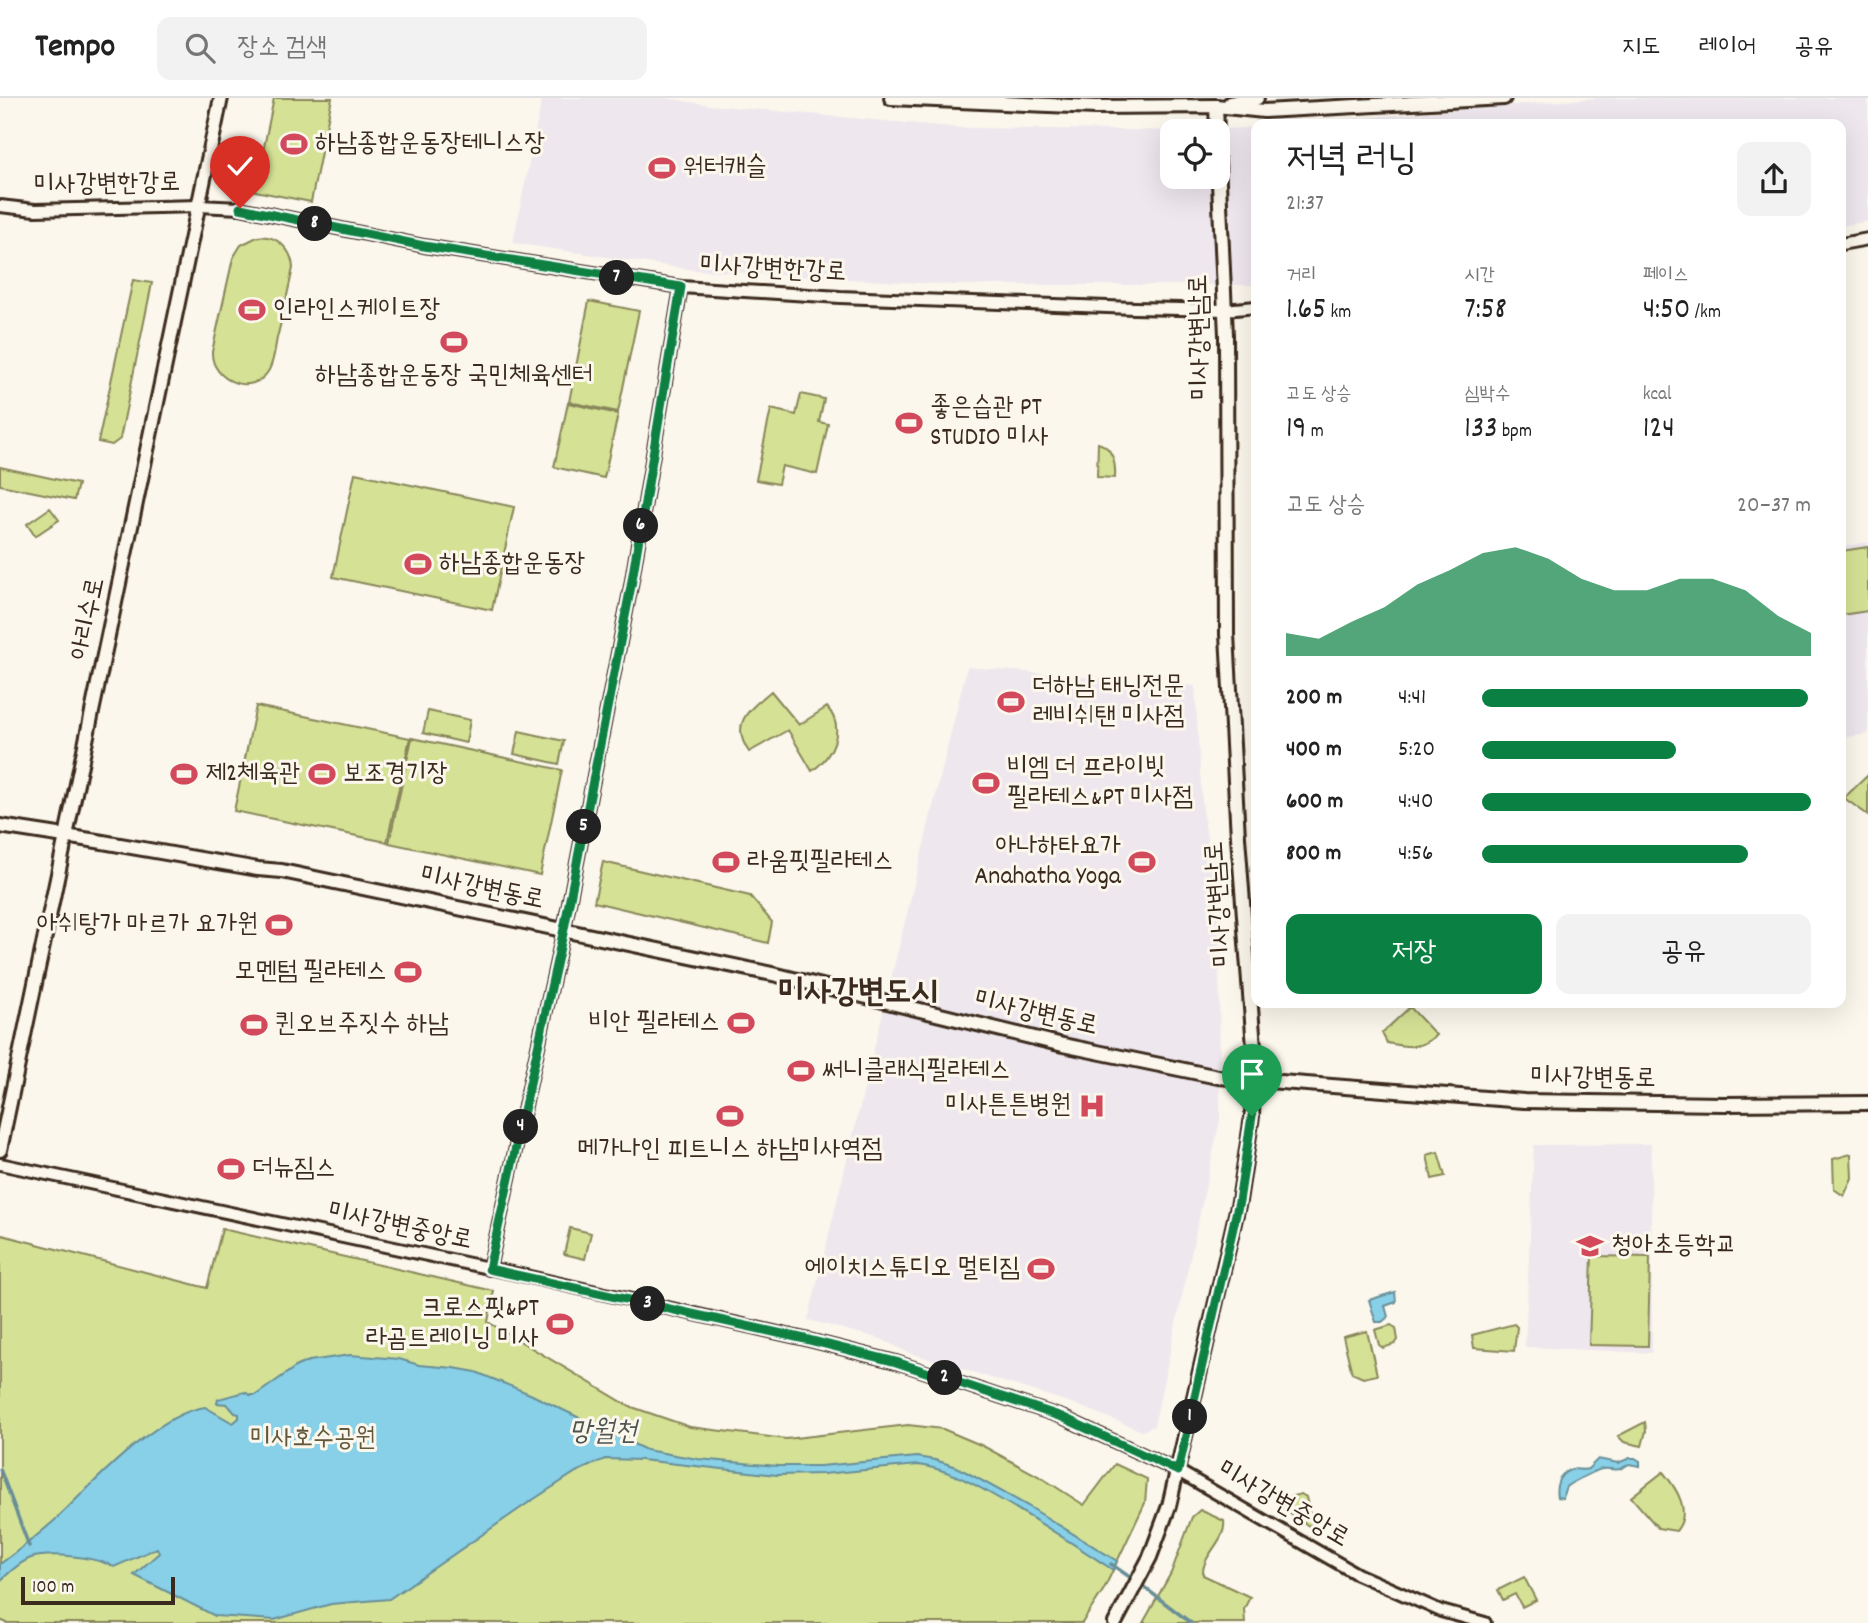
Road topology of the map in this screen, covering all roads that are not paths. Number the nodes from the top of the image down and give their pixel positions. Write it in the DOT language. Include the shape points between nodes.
graph roads {
  1 [pos="221,98"];
  2 [pos="891,98"];
  3 [pos="1257,98"];
  4 [pos="1504,98"];
  5 [pos="1216,106"];
  6 [pos="1217,119"];
  7 [pos="1219,189"];
  8 [pos="0,206"];
  9 [pos="199,206"];
  10 [pos="1868,239"];
  11 [pos="1846,243"];
  12 [pos="681,287"];
  13 [pos="1251,307"];
  14 [pos="1225,310"];
  15 [pos="0,826"];
  16 [pos="64,837"];
  17 [pos="564,929"];
  18 [pos="1254,1078"];
  19 [pos="1868,1103"];
  20 [pos="0,1150"];
  21 [pos="0,1164"];
  22 [pos="489,1269"];
  23 [pos="1178,1471"];
  24 [pos="1115,1623"];
  25 [pos="1485,1623"];
  1 -- 9 [label="main road, 아리수로"];
  2 -- 5 [label="main road" via="1097,107"];
  3 -- 5 [label="main road"];
  4 -- 5 [label="main road" via="1264,111"];
  5 -- 6 [label="main road"];
  7 -- 14 [label="main road, 미사강변남로"];
  8 -- 9 [label="street, 미사강변한강로" via="36,210"];
  9 -- 12 [label="street, 미사강변한강로" via="240,208 436,248"];
  9 -- 16 [label="main road, 아리수로"];
  10 -- 11 [label="street"];
  12 -- 14 [label="street, 미사강변한강로"];
  12 -- 17 [label="street" via="631,586"];
  13 -- 14 [label="street, 미사강변한강로"];
  14 -- 18 [label="main road, 미사강변남로" via="1227,634"];
  15 -- 16 [label="main road, 미사강변동로"];
  16 -- 17 [label="main road, 미사강변동로" via="282,871"];
  16 -- 20 [label="main road, 아리수로"];
  17 -- 18 [label="main road, 미사강변동로" via="1063,1045 1218,1077"];
  17 -- 22 [label="street"];
  18 -- 19 [label="main road, 미사강변동로" via="1524,1101"];
  18 -- 23 [label="main road, 미사강변남로" via="1239,1201"];
  21 -- 22 [label="street, 미사강변중앙로"];
  22 -- 23 [label="street, 미사강변중앙로" via="896,1362 1062,1417"];
  23 -- 24 [label="main road, 미사강변남로" via="1150,1557"];
  23 -- 25 [label="street, 미사강변중앙로" via="1357,1574 1441,1611"];
}
